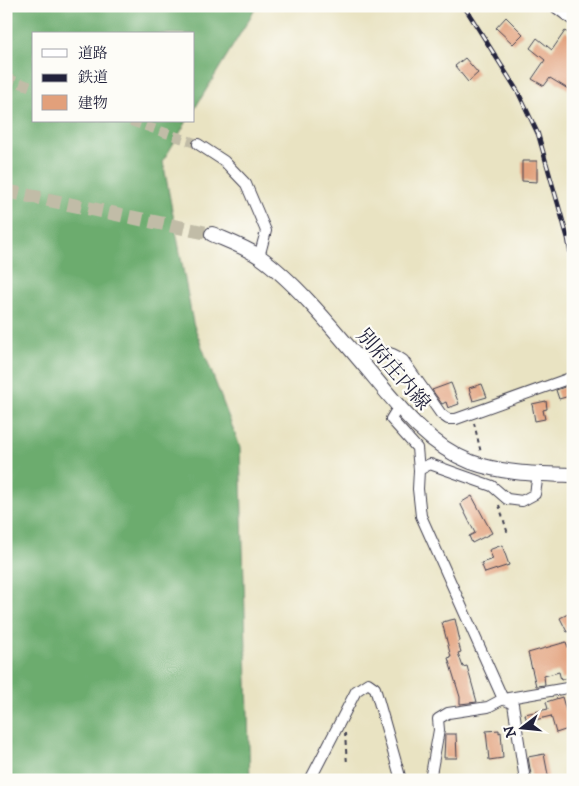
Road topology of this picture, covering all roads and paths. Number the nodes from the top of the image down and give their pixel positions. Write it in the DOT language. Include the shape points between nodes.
graph roads {
  1 [pos="557,6"];
  2 [pos="573,18"];
  3 [pos="198,144"];
  4 [pos="212,234"];
  5 [pos="259,257"];
  6 [pos="357,356"];
  7 [pos="573,377"];
  8 [pos="399,406"];
  9 [pos="471,414"];
  10 [pos="480,465"];
  11 [pos="419,470"];
  12 [pos="538,474"];
  13 [pos="573,475"];
  14 [pos="492,486"];
  15 [pos="508,534"];
  16 [pos="573,687"];
  17 [pos="503,699"];
  18 [pos="345,729"];
  19 [pos="347,765"];
  20 [pos="310,780"];
  21 [pos="401,780"];
  22 [pos="430,780"];
  23 [pos="525,780"];
  1 -- 2 [label="main road"];
  3 -- 5 [label="street" via="224,161 246,184 266,231"];
  4 -- 5 [label="main road, 別府庄内線"];
  5 -- 6 [label="main road, 別府庄内線" via="289,283"];
  6 -- 8 [label="main road, 別府庄内線"];
  6 -- 9 [label="street" via="386,350 402,360 441,414 448,419"];
  7 -- 9 [label="street"];
  8 -- 10 [label="main road, 別府庄内線" via="447,450"];
  8 -- 11 [label="street" via="391,419 417,448"];
  9 -- 10 [label="path" via="482,455"];
  10 -- 12 [label="main road, 別府庄内線"];
  11 -- 14 [label="street" via="430,464 437,465"];
  11 -- 17 [label="street" via="422,516"];
  12 -- 13 [label="main road, 別府庄内線"];
  12 -- 14 [label="street" via="535,494 522,501 507,499"];
  14 -- 15 [label="path"];
  16 -- 17 [label="street"];
  17 -- 22 [label="street" via="488,707 448,713 438,719"];
  17 -- 23 [label="street" via="512,704"];
  18 -- 19 [label="path"];
  20 -- 21 [label="street" via="356,690 368,683 375,688"];
}
